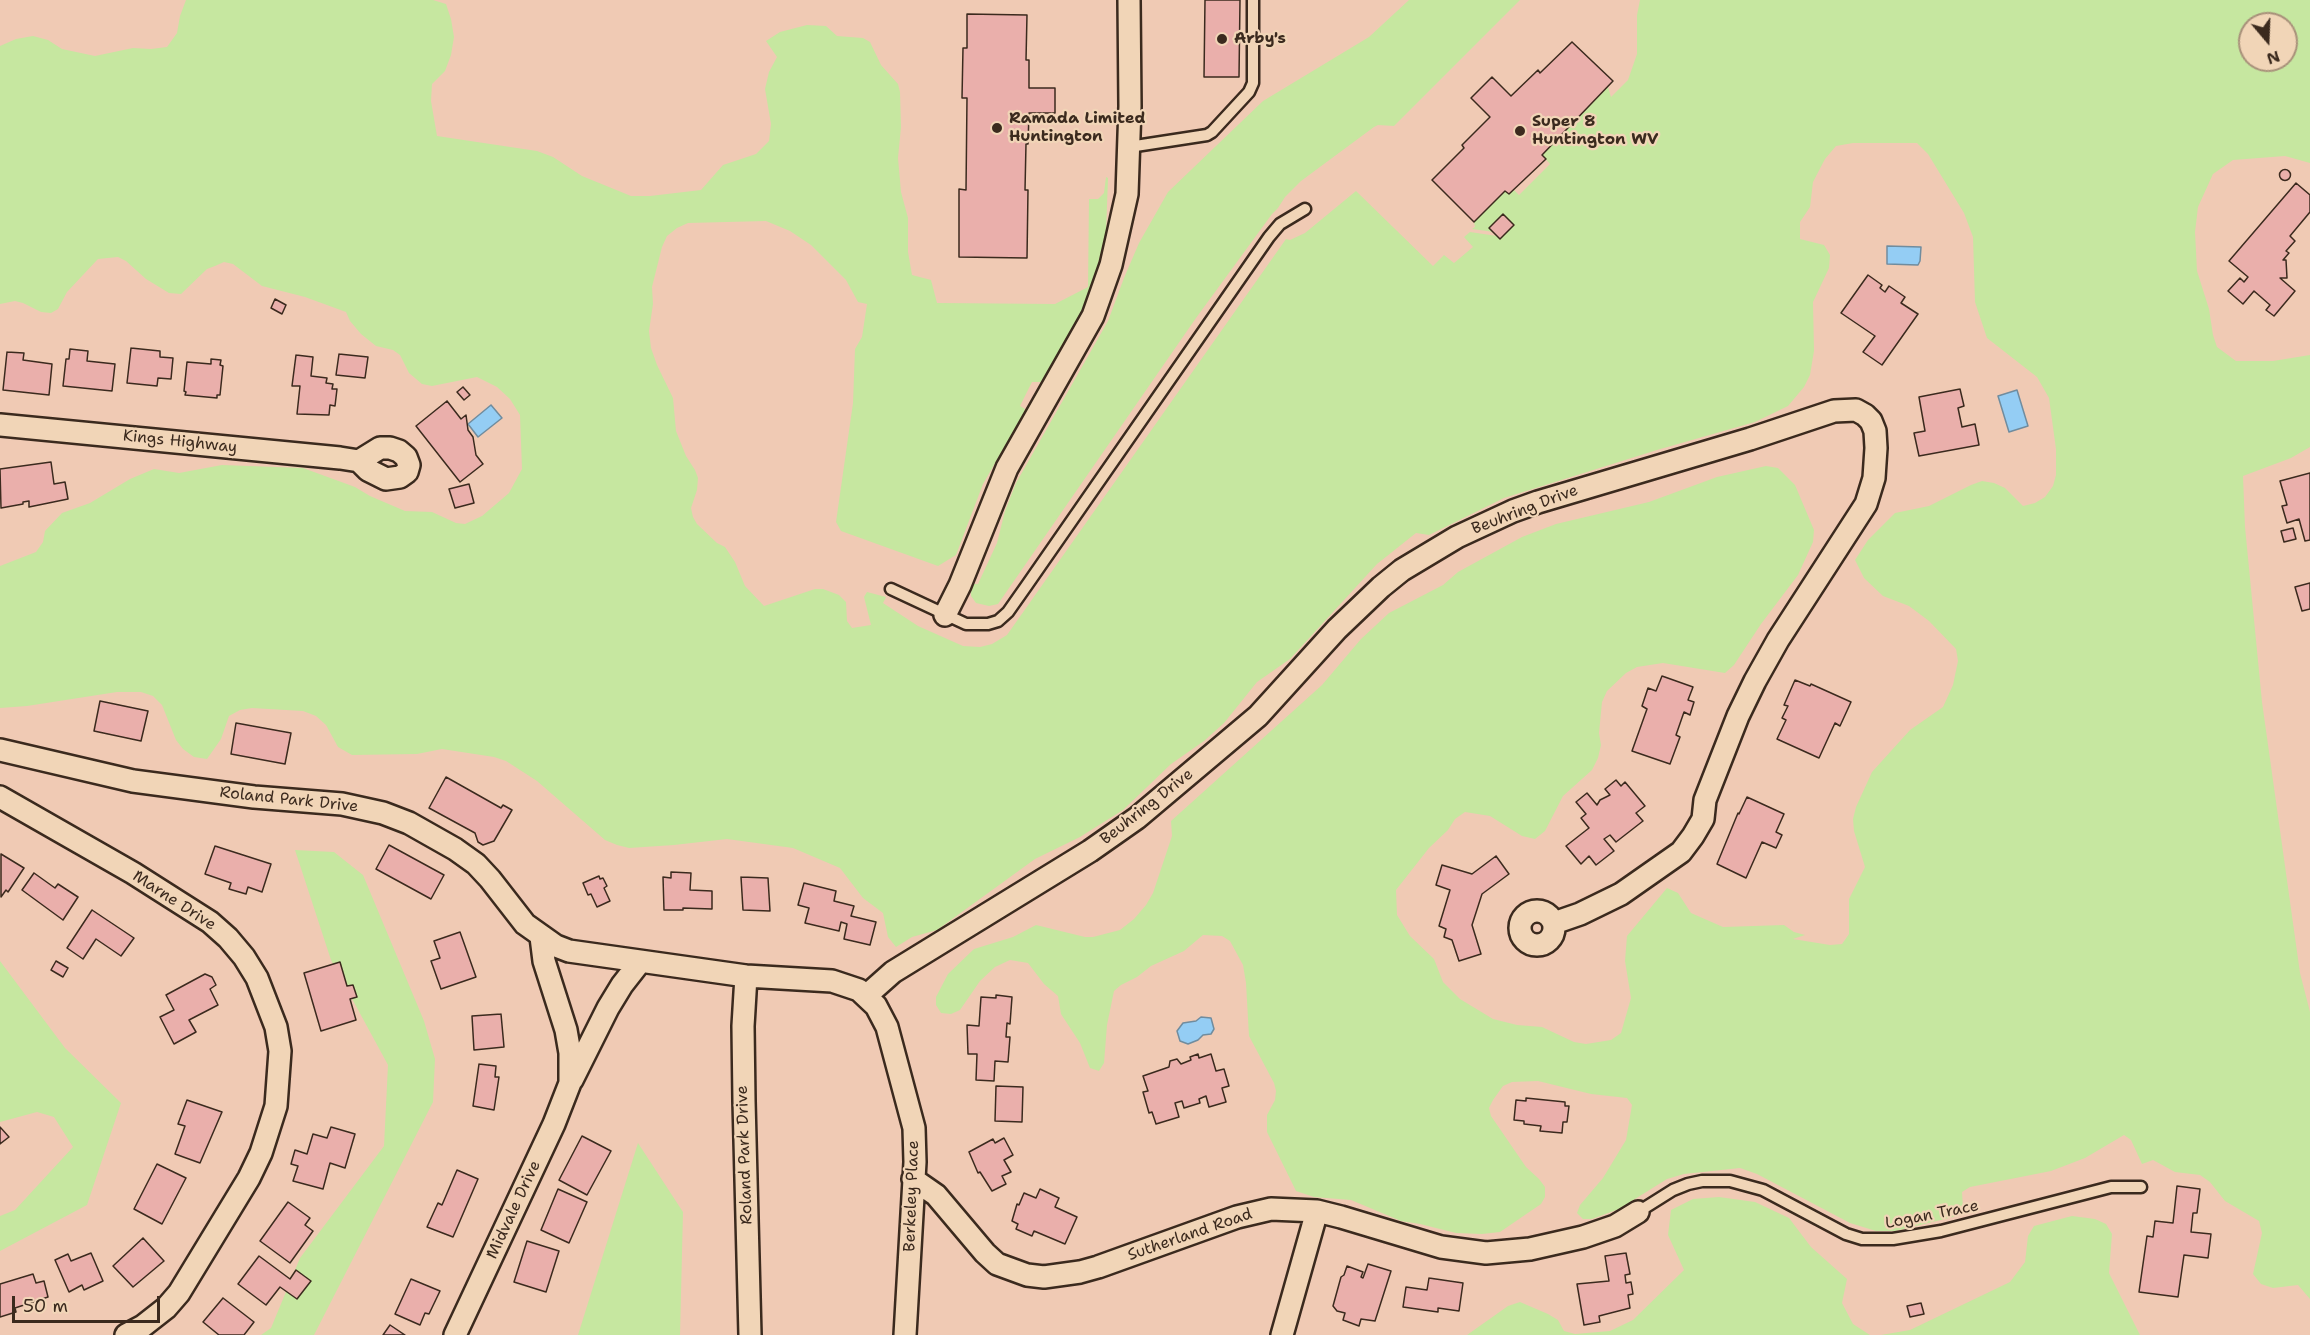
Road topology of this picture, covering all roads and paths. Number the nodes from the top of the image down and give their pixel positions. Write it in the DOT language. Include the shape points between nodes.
graph roads {
  1 [pos="1129,0"];
  2 [pos="1253,0"];
  3 [pos="1129,147"];
  4 [pos="1305,209"];
  5 [pos="0,425"];
  6 [pos="359,461"];
  7 [pos="891,589"];
  8 [pos="945,615"];
  9 [pos="0,750"];
  10 [pos="0,797"];
  11 [pos="1554,923"];
  12 [pos="542,937"];
  13 [pos="640,962"];
  14 [pos="746,976"];
  15 [pos="866,996"];
  16 [pos="570,1083"];
  17 [pos="914,1179"];
  18 [pos="2141,1187"];
  19 [pos="1317,1211"];
  20 [pos="1638,1212"];
  21 [pos="126,1335"];
  22 [pos="455,1335"];
  23 [pos="750,1335"];
  24 [pos="906,1335"];
  25 [pos="1282,1335"];
  1 -- 3 [label="street"];
  2 -- 3 [label="lane" via="1253,83 1249,92 1207,135"];
  3 -- 8 [label="street" via="1125,204 1112,266 1099,302 1007,468"];
  4 -- 8 [label="lane" via="1280,224 1269,237 1008,612 998,621 977,625"];
  5 -- 6 [label="street, Kings Highway"];
  7 -- 8 [label="lane"];
  9 -- 12 [label="street, Roland Park Drive" via="133,781 342,804 383,813 434,836 476,864 525,924"];
  10 -- 21 [label="street, Marne Drive" via="210,922 228,938 257,978 276,1027 280,1051 276,1106 253,1170 179,1293 166,1308"];
  11 -- 15 [label="street, Beuhring Drive" via="1621,894 1681,852 1693,836 1703,819 1706,800 1738,716 1761,670 1866,504 1876,464 1875,431 1865,415 1856,410 1834,411 1538,502 1438,548 1381,587 1258,716 1137,818 893,972"];
  12 -- 13 [label="street, Roland Park Drive" via="569,951"];
  12 -- 16 [label="street, Midvale Drive" via="544,961 566,1030"];
  13 -- 14 [label="street, Roland Park Drive"];
  13 -- 16 [label="street, Midvale Drive" via="608,1008"];
  14 -- 15 [label="street, Roland Park Drive" via="832,981 849,985"];
  14 -- 23 [label="street, Roland Park Drive" via="743,1069"];
  15 -- 17 [label="street, Berkeley Place" via="887,1027 909,1105 915,1145"];
  16 -- 22 [label="street, Midvale Drive"];
  17 -- 19 [label="street, Sutherland Road" via="936,1195 997,1264 1044,1277 1080,1272 1257,1211"];
  17 -- 24 [label="street, Berkeley Place"];
  18 -- 20 [label="lane, Logan Trace" via="2111,1187 1941,1231 1893,1239 1862,1239 1846,1234 1772,1194 1730,1181 1688,1184"];
  19 -- 20 [label="street, Sutherland Road" via="1441,1247 1486,1253 1583,1238"];
  19 -- 25 [label="street"];
}
